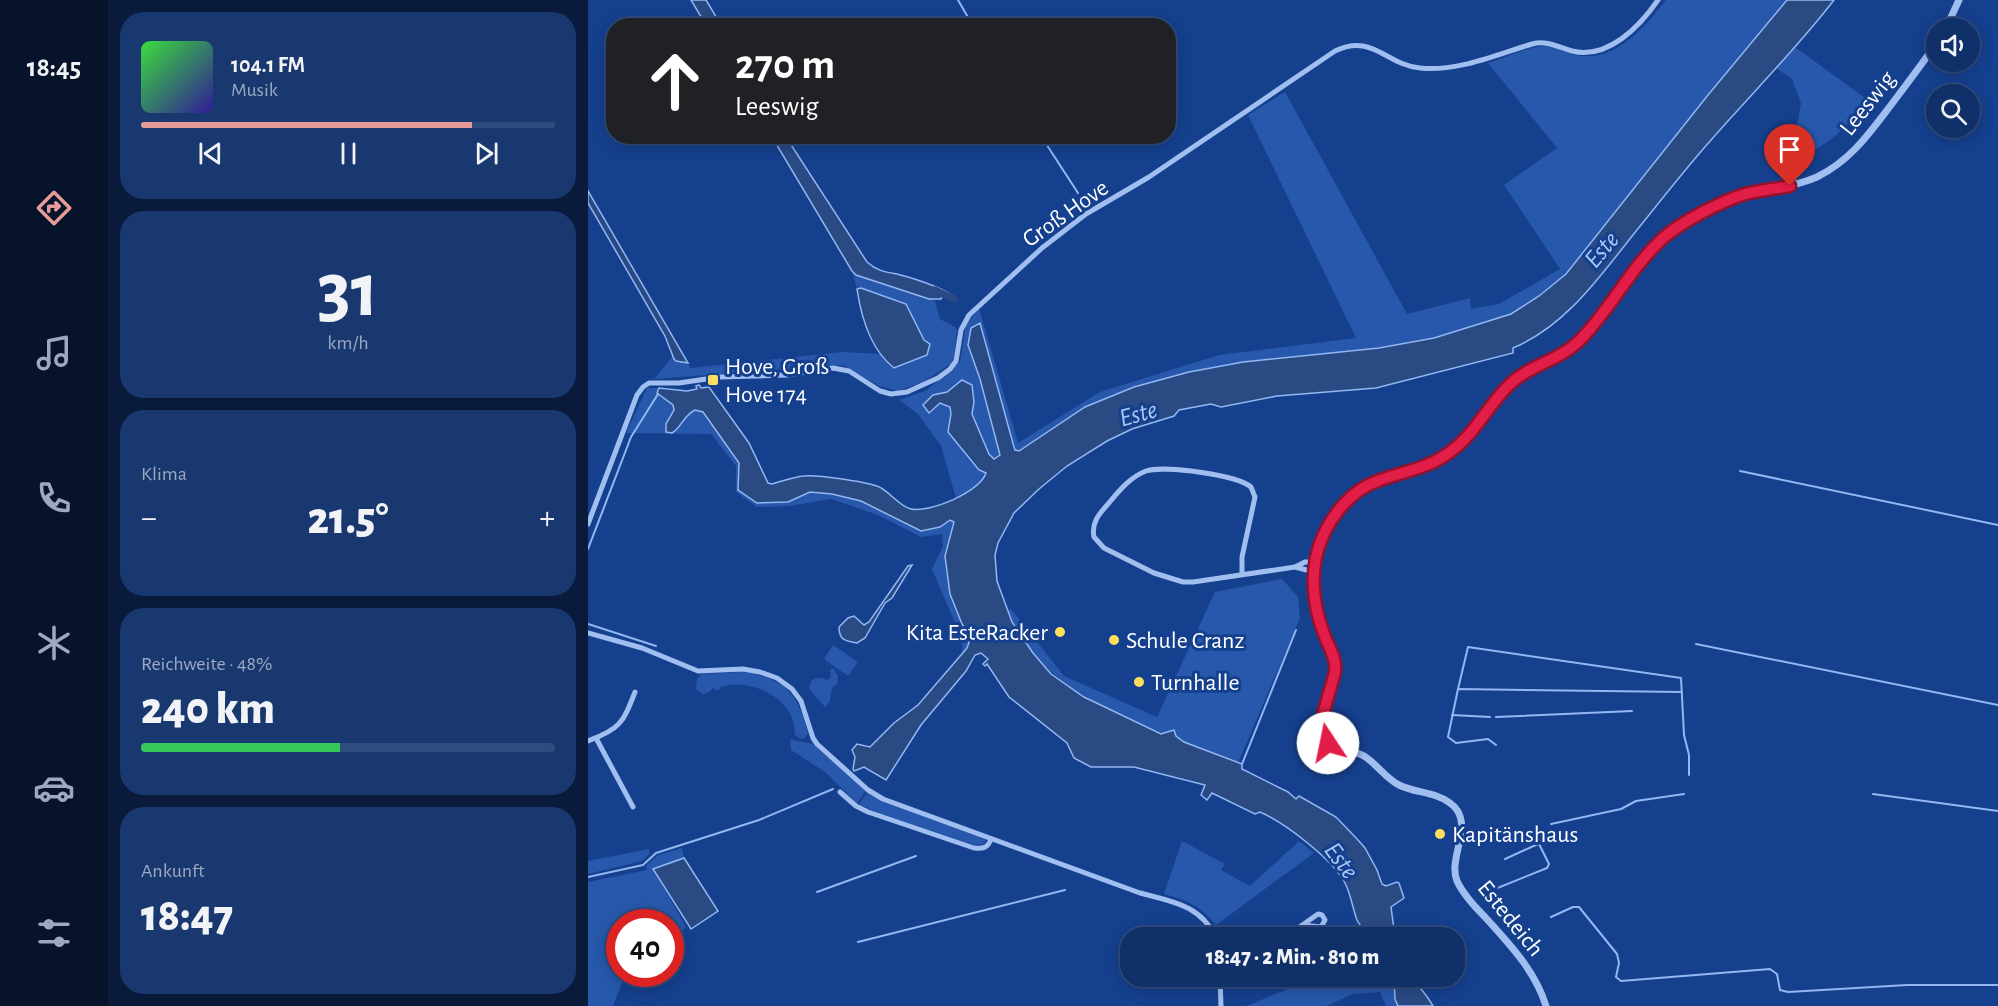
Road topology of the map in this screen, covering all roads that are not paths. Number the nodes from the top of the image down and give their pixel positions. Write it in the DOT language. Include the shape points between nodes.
graph roads {
  1 [pos="1658,0"];
  2 [pos="1959,0"];
  3 [pos="1951,18"];
  4 [pos="1926,57"];
  5 [pos="1359,491"];
  6 [pos="588,524"];
  7 [pos="1316,562"];
  8 [pos="1295,567"];
  9 [pos="1314,572"];
  10 [pos="1242,574"];
  11 [pos="588,633"];
  12 [pos="635,692"];
  13 [pos="596,738"];
  14 [pos="588,741"];
  15 [pos="840,792"];
  16 [pos="633,807"];
  17 [pos="991,839"];
  18 [pos="1303,925"];
  19 [pos="1209,927"];
  20 [pos="1300,927"];
  21 [pos="1220,987"];
  22 [pos="1221,1006"];
  23 [pos="1546,1006"];
  1 -- 6 [label="street, Groß Hove" via="1623,37 1588,51 1540,42 1483,60 1424,69 1405,65 1367,46 1350,45 1335,51 1149,177 1072,224 969,315 950,369 908,392 884,393 837,368 647,384 637,395"];
  2 -- 3 [label="street"];
  4 -- 5 [label="street, Leeswig" via="1846,159 1802,183 1737,197 1671,232 1655,246 1582,339 1510,385 1452,451 1429,465 1374,482"];
  5 -- 7 [label="street, Estedeich" via="1334,516 1322,537"];
  7 -- 8 [label="street"];
  7 -- 9 [label="street, Estedeich"];
  8 -- 9 [label="street"];
  8 -- 10 [label="street"];
  9 -- 23 [label="street, Estedeich" via="1316,608 1335,662 1319,729 1321,738 1363,756 1398,784 1444,799 1455,807 1461,824 1457,881 1518,953 1534,976"];
  10 -- 10 [label="street" via="1193,582 1161,577 1104,548 1094,537 1094,525 1119,491 1147,471 1169,469 1239,480 1251,487 1255,497"];
  11 -- 17 [label="street" via="642,648 698,671 743,669 777,678 801,701 817,744 868,790"];
  12 -- 13 [label="street" via="622,722"];
  13 -- 14 [label="street"];
  13 -- 16 [label="street"];
  15 -- 17 [label="street" via="868,812 974,848 983,849"];
  17 -- 19 [label="street" via="1140,893 1183,904"];
  18 -- 20 [label="street"];
  21 -- 22 [label="street"];
}
